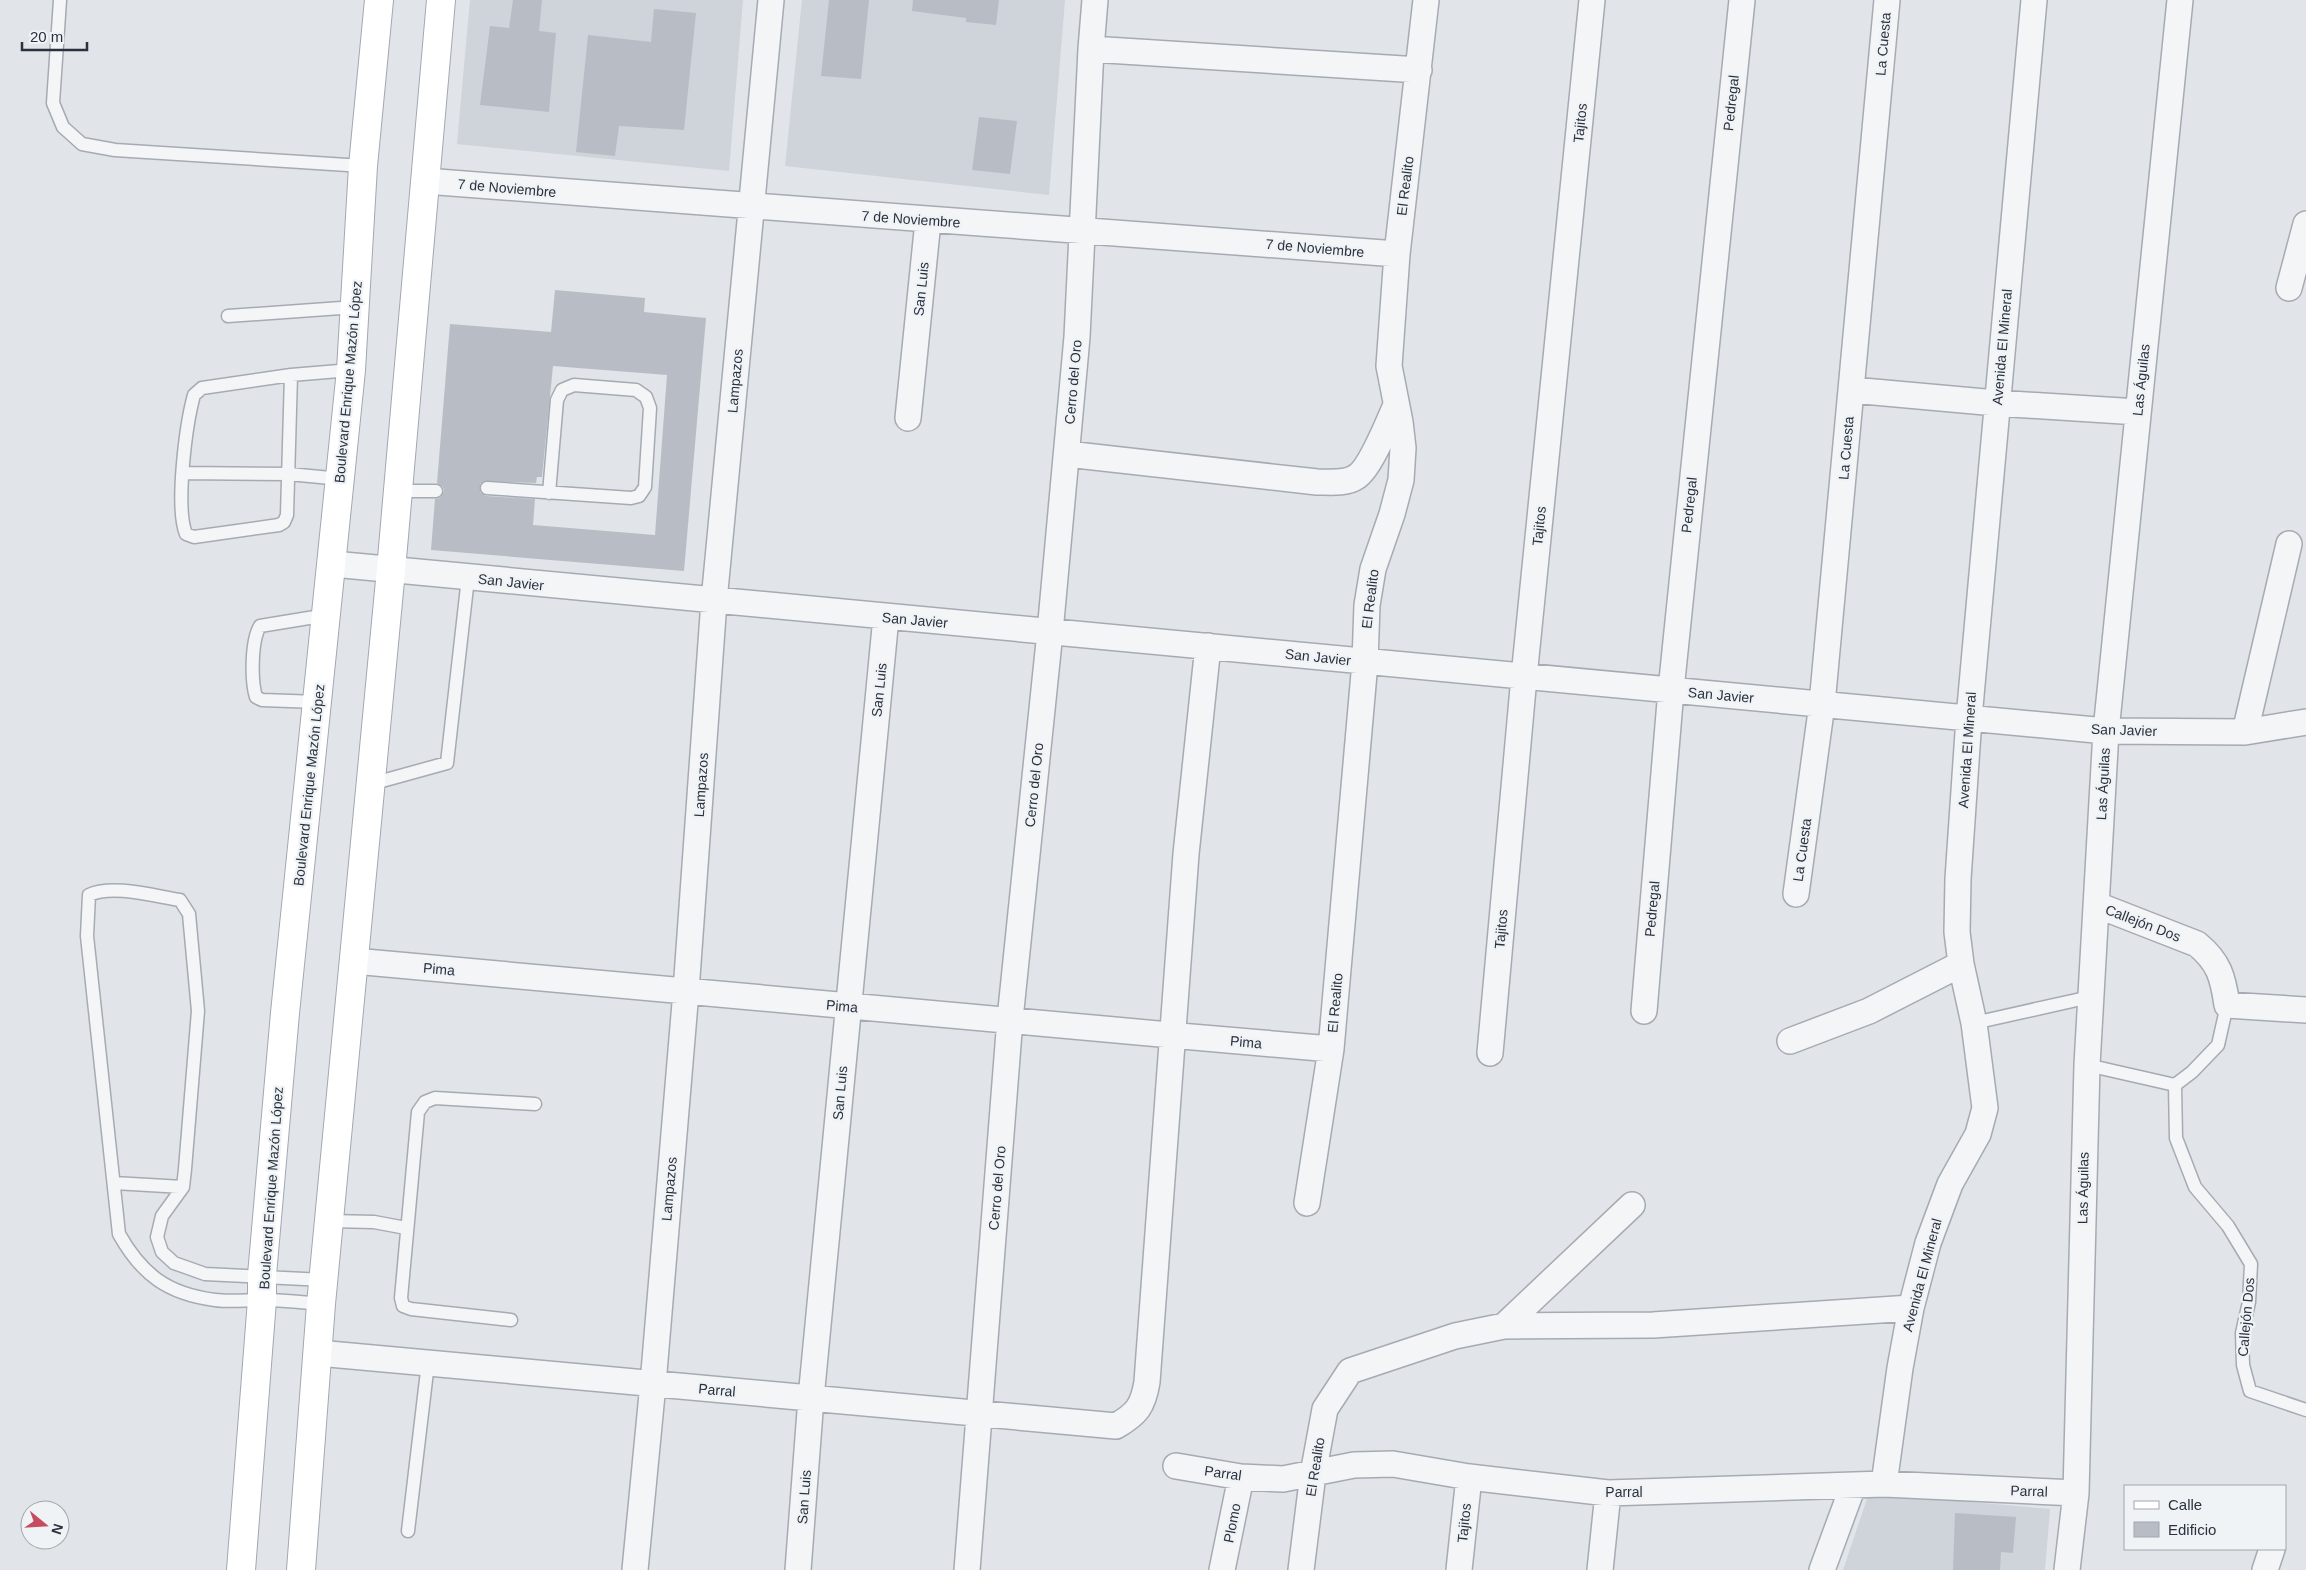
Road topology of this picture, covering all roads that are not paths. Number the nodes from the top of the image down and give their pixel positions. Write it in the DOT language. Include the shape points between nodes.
graph roads {
  1 [pos="60,0"];
  2 [pos="379,0"];
  3 [pos="441,0"];
  4 [pos="771,0"];
  5 [pos="1095,0"];
  6 [pos="1426,0"];
  7 [pos="1592,0"];
  8 [pos="1742,0"];
  9 [pos="1887,0"];
  10 [pos="2034,0"];
  11 [pos="2180,0"];
  12 [pos="1091,49"];
  13 [pos="1419,70"];
  14 [pos="364,166"];
  15 [pos="425,181"];
  16 [pos="751,208"];
  17 [pos="928,220"];
  18 [pos="2306,224"];
  19 [pos="1084,230"];
  20 [pos="1397,254"];
  21 [pos="2289,288"];
  22 [pos="355,307"];
  23 [pos="228,316"];
  24 [pos="351,370"];
  25 [pos="291,375"];
  26 [pos="1852,390"];
  27 [pos="1996,403"];
  28 [pos="1396,405"];
  29 [pos="2138,412"];
  30 [pos="908,418"];
  31 [pos="1067,454"];
  32 [pos="183,473"];
  33 [pos="289,474"];
  34 [pos="341,479"];
  35 [pos="488,488"];
  36 [pos="398,491"];
  37 [pos="436,491"];
  38 [pos="549,492"];
  39 [pos="2289,544"];
  40 [pos="332,564"];
  41 [pos="391,570"];
  42 [pos="468,578"];
  43 [pos="714,601"];
  44 [pos="327,615"];
  45 [pos="886,617"];
  46 [pos="1050,632"];
  47 [pos="1208,646"];
  48 [pos="1365,662"];
  49 [pos="1524,676"];
  50 [pos="1671,690"];
  51 [pos="318,702"];
  52 [pos="1822,704"];
  53 [pos="1969,718"];
  54 [pos="2306,722"];
  55 [pos="2106,730"];
  56 [pos="2245,732"];
  57 [pos="371,784"];
  58 [pos="1796,894"];
  59 [pos="2097,906"];
  60 [pos="354,961"];
  61 [pos="1961,964"];
  62 [pos="686,991"];
  63 [pos="2090,997"];
  64 [pos="2227,1004"];
  65 [pos="849,1007"];
  66 [pos="2306,1010"];
  67 [pos="1644,1012"];
  68 [pos="1010,1019"];
  69 [pos="1974,1023"];
  70 [pos="1174,1035"];
  71 [pos="1790,1041"];
  72 [pos="1331,1049"];
  73 [pos="1490,1053"];
  74 [pos="2086,1065"];
  75 [pos="2175,1085"];
  76 [pos="535,1104"];
  77 [pos="114,1183"];
  78 [pos="183,1187"];
  79 [pos="1307,1202"];
  80 [pos="1632,1205"];
  81 [pos="329,1221"];
  82 [pos="406,1228"];
  83 [pos="262,1288"];
  84 [pos="323,1292"];
  85 [pos="1911,1308"];
  86 [pos="511,1320"];
  87 [pos="1504,1326"];
  88 [pos="318,1353"];
  89 [pos="428,1363"];
  90 [pos="653,1384"];
  91 [pos="811,1398"];
  92 [pos="2306,1410"];
  93 [pos="978,1414"];
  94 [pos="1176,1466"];
  95 [pos="1313,1474"];
  96 [pos="1241,1476"];
  97 [pos="1469,1477"];
  98 [pos="1884,1484"];
  99 [pos="1853,1486"];
  100 [pos="1608,1493"];
  101 [pos="2076,1493"];
  102 [pos="408,1531"];
  103 [pos="2272,1550"];
  104 [pos="241,1570"];
  105 [pos="301,1570"];
  106 [pos="635,1570"];
  107 [pos="798,1570"];
  108 [pos="967,1570"];
  109 [pos="1222,1570"];
  110 [pos="1301,1570"];
  111 [pos="1459,1570"];
  112 [pos="1600,1570"];
  113 [pos="1822,1570"];
  114 [pos="2067,1570"];
  115 [pos="2266,1570"];
  1 -- 14 [label="lane" via="53,103 63,127 82,144 115,150"];
  2 -- 14 [label="main road, Boulevard Enrique Mazón López"];
  3 -- 15 [label="main road"];
  4 -- 16 [label="street, Lampazos"];
  5 -- 12 [label="street, Cerro del Oro"];
  6 -- 13 [label="street, El Realito"];
  7 -- 49 [label="street, Tajitos"];
  8 -- 50 [label="street, Pedregal"];
  9 -- 26 [label="street, La Cuesta"];
  10 -- 27 [label="street, Avenida El Mineral"];
  11 -- 29 [label="street, Las Águilas"];
  12 -- 13 [label="street"];
  12 -- 19 [label="street, Cerro del Oro"];
  13 -- 20 [label="street, El Realito"];
  14 -- 22 [label="main road, Boulevard Enrique Mazón López"];
  15 -- 16 [label="street, 7 de Noviembre"];
  15 -- 36 [label="main road"];
  16 -- 17 [label="street, 7 de Noviembre"];
  16 -- 43 [label="street, Lampazos"];
  17 -- 19 [label="street, 7 de Noviembre"];
  17 -- 30 [label="street, San Luis"];
  18 -- 21 [label="street"];
  19 -- 20 [label="street, 7 de Noviembre"];
  19 -- 31 [label="street, Cerro del Oro"];
  20 -- 28 [label="street, El Realito" via="1389,366"];
  22 -- 23 [label="lane"];
  22 -- 24 [label="main road, Boulevard Enrique Mazón López"];
  24 -- 25 [label="lane"];
  24 -- 34 [label="main road, Boulevard Enrique Mazón López"];
  25 -- 32 [label="lane" via="198,391 191,407"];
  25 -- 33 [label="lane"];
  26 -- 27 [label="street"];
  26 -- 52 [label="street, La Cuesta"];
  27 -- 29 [label="street"];
  27 -- 53 [label="street, Avenida El Mineral"];
  28 -- 31 [label="street" via="1366,466 1356,477 1342,481 1317,482"];
  28 -- 48 [label="street, El Realito" via="1403,448 1401,480 1373,569 1367,605"];
  29 -- 55 [label="street, Las Águilas"];
  31 -- 46 [label="street, Cerro del Oro"];
  32 -- 33 [label="lane"];
  32 -- 33 [label="lane" via="182,525 186,534 194,537 284,522"];
  33 -- 34 [label="lane"];
  34 -- 40 [label="main road, Boulevard Enrique Mazón López"];
  35 -- 38 [label="lane"];
  36 -- 37 [label="lane"];
  36 -- 41 [label="main road"];
  38 -- 38 [label="lane" via="556,400 562,390 574,385 636,390 646,397 650,408 645,487 639,496"];
  39 -- 56 [label="street"];
  40 -- 41 [label="street, San Javier"];
  40 -- 44 [label="main road, Boulevard Enrique Mazón López"];
  41 -- 42 [label="street, San Javier"];
  41 -- 57 [label="main road"];
  42 -- 43 [label="street, San Javier"];
  42 -- 57 [label="lane" via="447,763"];
  43 -- 45 [label="street, San Javier"];
  43 -- 62 [label="street, Lampazos"];
  44 -- 51 [label="main road, Boulevard Enrique Mazón López"];
  44 -- 51 [label="lane" via="260,626 254,640 256,697 262,700"];
  45 -- 46 [label="street, San Javier"];
  45 -- 65 [label="street, San Luis"];
  46 -- 47 [label="street, San Javier"];
  46 -- 68 [label="street, Cerro del Oro"];
  47 -- 48 [label="street, San Javier"];
  47 -- 70 [label="street" via="1186,854"];
  48 -- 49 [label="street, San Javier"];
  48 -- 72 [label="street, El Realito"];
  49 -- 50 [label="street, San Javier"];
  49 -- 73 [label="street, Tajitos"];
  50 -- 52 [label="street, San Javier"];
  50 -- 67 [label="street, Pedregal"];
  51 -- 83 [label="main road, Boulevard Enrique Mazón López" via="285,1013"];
  52 -- 53 [label="street, San Javier"];
  52 -- 58 [label="street, La Cuesta"];
  53 -- 55 [label="street, San Javier"];
  53 -- 61 [label="street, Avenida El Mineral" via="1958,879 1957,932"];
  54 -- 56 [label="street, San Javier"];
  55 -- 56 [label="street, San Javier"];
  55 -- 59 [label="street, Las Águilas"];
  57 -- 60 [label="main road"];
  59 -- 63 [label="street, Las Águilas"];
  59 -- 64 [label="street, Callejón Dos" via="2197,944 2217,964"];
  60 -- 62 [label="street, Pima"];
  60 -- 81 [label="main road"];
  61 -- 69 [label="street, Avenida El Mineral"];
  61 -- 71 [label="street" via="1869,1012"];
  62 -- 65 [label="street, Pima"];
  62 -- 90 [label="street, Lampazos"];
  63 -- 69 [label="lane"];
  63 -- 74 [label="street, Las Águilas"];
  64 -- 66 [label="street"];
  64 -- 75 [label="lane, Callejón Dos" via="2218,1045"];
  65 -- 68 [label="street, Pima"];
  65 -- 91 [label="street, San Luis"];
  68 -- 70 [label="street, Pima"];
  68 -- 93 [label="street, Cerro del Oro"];
  69 -- 85 [label="street, Avenida El Mineral" via="1985,1108 1978,1134 1940,1209"];
  70 -- 72 [label="street, Pima"];
  70 -- 93 [label="street, Parral" via="1144,1400 1132,1417 1116,1426"];
  72 -- 79 [label="street, El Realito"];
  74 -- 75 [label="lane"];
  74 -- 101 [label="street, Las Águilas"];
  75 -- 92 [label="lane, Callejón Dos" via="2176,1138 2195,1188 2228,1226 2250,1264 2242,1333 2243,1365 2250,1391"];
  76 -- 82 [label="lane" via="435,1098 425,1102 418,1112"];
  77 -- 78 [label="lane"];
  77 -- 78 [label="lane" via="87,936 88,895 97,891 131,892 180,900 189,914 198,1011"];
  77 -- 83 [label="lane" via="119,1234 132,1257 156,1279 182,1294 216,1300"];
  78 -- 83 [label="lane" via="162,1216 158,1237 162,1252 174,1263"];
  80 -- 87 [label="street"];
  81 -- 82 [label="lane" via="374,1222"];
  81 -- 84 [label="main road"];
  82 -- 86 [label="lane" via="403,1306"];
  83 -- 84 [label="lane"];
  83 -- 84 [label="lane"];
  83 -- 104 [label="main road, Boulevard Enrique Mazón López"];
  84 -- 88 [label="main road"];
  85 -- 87 [label="street" via="1653,1325"];
  85 -- 98 [label="street, Avenida El Mineral"];
  87 -- 95 [label="street, El Realito" via="1455,1336 1350,1371 1325,1409"];
  88 -- 89 [label="street, Parral"];
  88 -- 105 [label="main road"];
  89 -- 90 [label="street, Parral"];
  89 -- 102 [label="lane"];
  90 -- 91 [label="street, Parral"];
  90 -- 106 [label="street, Lampazos"];
  91 -- 93 [label="street, Parral"];
  91 -- 107 [label="street, San Luis"];
  93 -- 108 [label="street, Cerro del Oro"];
  94 -- 96 [label="street, Parral"];
  95 -- 96 [label="street, Parral" via="1283,1479"];
  95 -- 97 [label="street, Parral" via="1354,1465 1393,1464"];
  95 -- 110 [label="street, El Realito"];
  96 -- 109 [label="street, Plomo"];
  97 -- 100 [label="street, Parral"];
  97 -- 111 [label="street, Tajitos"];
  98 -- 99 [label="street, Parral"];
  98 -- 101 [label="street, Parral"];
  99 -- 100 [label="street, Parral"];
  99 -- 113 [label="street"];
  100 -- 112 [label="street"];
  101 -- 114 [label="street, Las Águilas"];
  103 -- 115 [label="street"];
}
